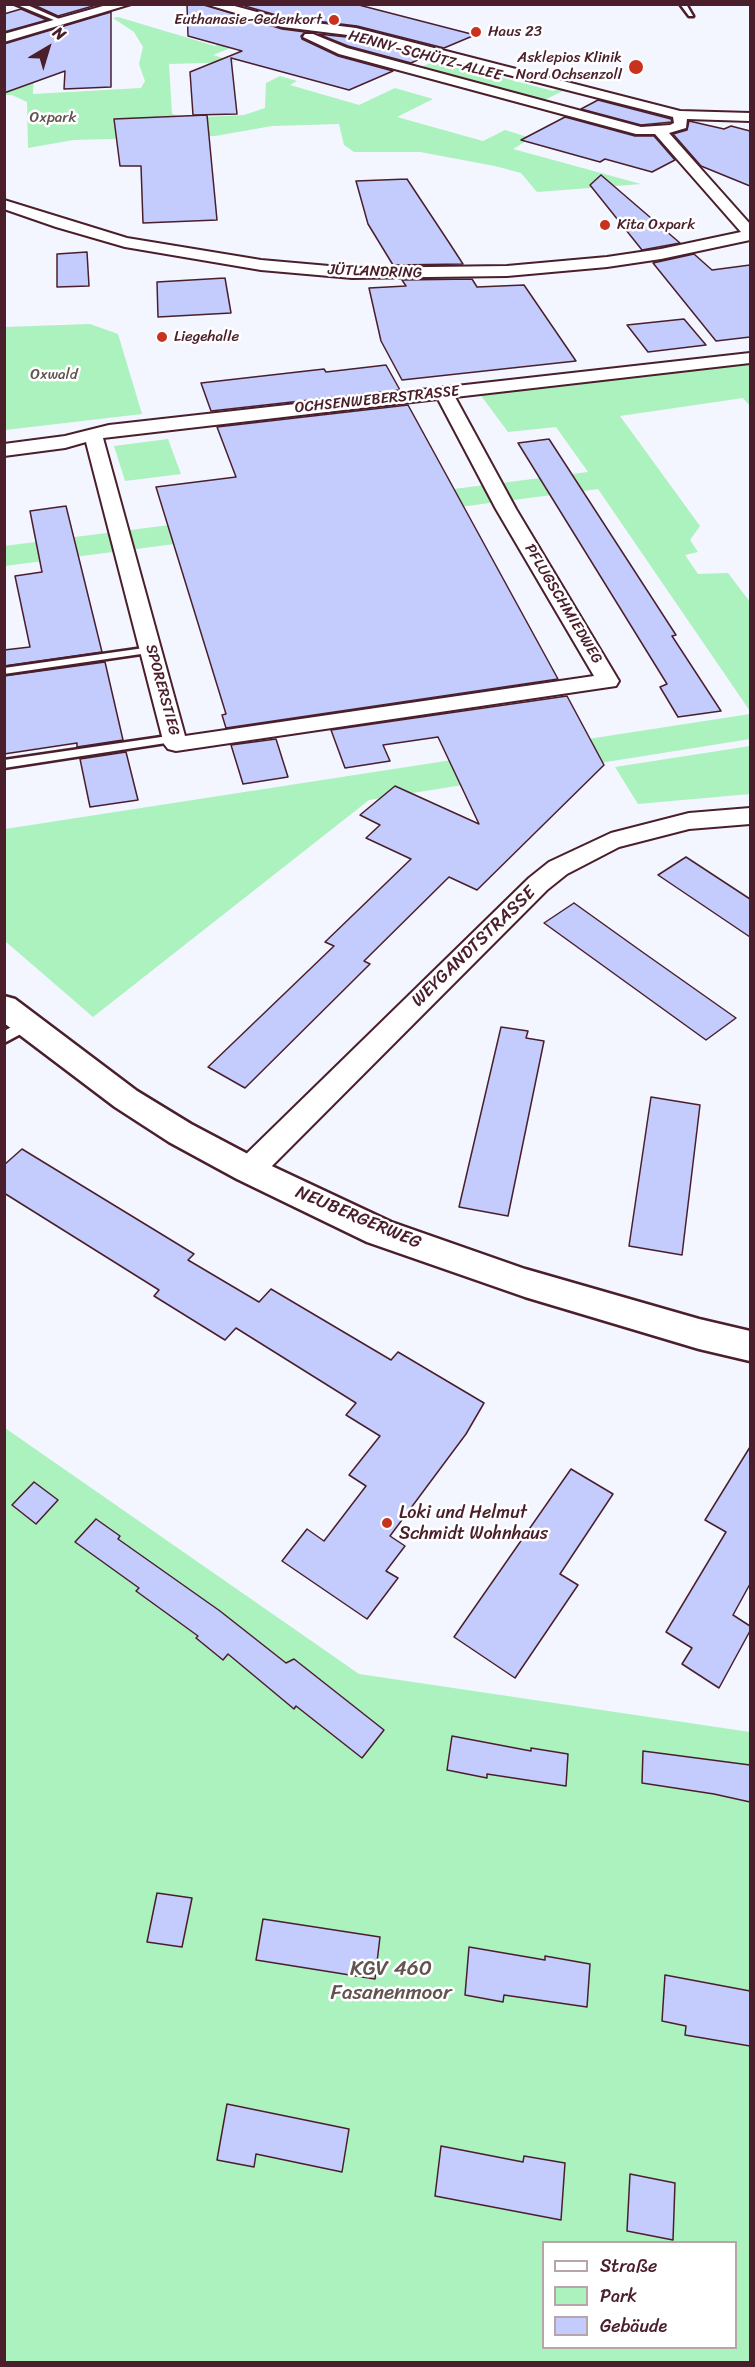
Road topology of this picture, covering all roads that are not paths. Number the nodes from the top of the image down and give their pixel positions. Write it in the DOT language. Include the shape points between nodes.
graph roads {
  1 [pos="18,4"];
  2 [pos="125,4"];
  3 [pos="211,4"];
  4 [pos="683,4"];
  5 [pos="691,15"];
  6 [pos="63,22"];
  7 [pos="283,23"];
  8 [pos="4,38"];
  9 [pos="680,115"];
  10 [pos="750,117"];
  11 [pos="660,132"];
  12 [pos="4,204"];
  13 [pos="750,234"];
  14 [pos="750,358"];
  15 [pos="443,392"];
  16 [pos="93,434"];
  17 [pos="4,450"];
  18 [pos="151,650"];
  19 [pos="4,670"];
  20 [pos="384,713"];
  21 [pos="175,739"];
  22 [pos="4,764"];
  23 [pos="750,816"];
  24 [pos="11,1023"];
  25 [pos="249,1170"];
  26 [pos="750,1346"];
  1 -- 6 [label="lane"];
  2 -- 6 [label="street"];
  3 -- 7 [label="street, HENNY-SCHÜTZ-ALLEE"];
  4 -- 5 [label="lane"];
  6 -- 8 [label="street"];
  7 -- 9 [label="street, HENNY-SCHÜTZ-ALLEE" via="356,32"];
  7 -- 11 [label="street, HENNY-SCHÜTZ-ALLEE" via="343,51 641,131"];
  9 -- 10 [label="street, HENNY-SCHÜTZ-ALLEE"];
  9 -- 11 [label="street" via="681,125"];
  11 -- 13 [label="street"];
  12 -- 13 [label="street, JÜTLANDRING" via="125,242 261,265 352,273 507,271 607,262"];
  14 -- 15 [label="street, OCHSENWEBERSTRASSE"];
  15 -- 16 [label="street, OCHSENWEBERSTRASSE"];
  15 -- 20 [label="street, PFLUGSCHMIEDWEG" via="506,509 608,681"];
  16 -- 17 [label="street, OCHSENWEBERSTRASSE"];
  16 -- 18 [label="street, SPORERSTIEG"];
  18 -- 19 [label="lane"];
  18 -- 21 [label="street, SPORERSTIEG"];
  20 -- 21 [label="street, SPORERSTIEG" via="176,744"];
  21 -- 22 [label="lane"];
  23 -- 25 [label="street, WEYGANDTSTRASSE" via="689,821 622,838 558,868"];
  24 -- 25 [label="street, NEUBERGERWEG" via="180,1133"];
  25 -- 26 [label="street, NEUBERGERWEG" via="379,1232 525,1282 699,1335"];
}
